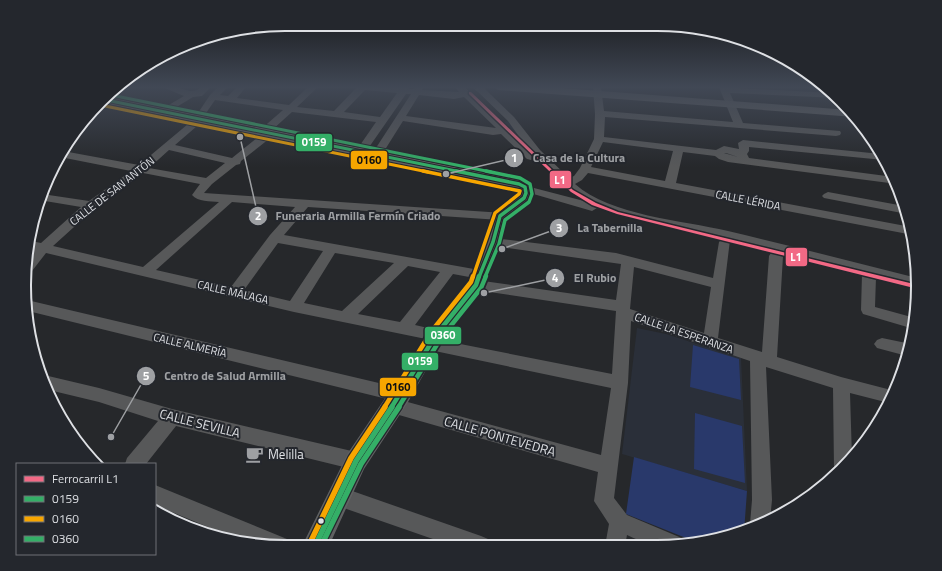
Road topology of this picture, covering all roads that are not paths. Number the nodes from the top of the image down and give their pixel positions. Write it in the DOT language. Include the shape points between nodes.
graph roads {
  1 [pos="178,114"];
  2 [pos="203,114"];
  3 [pos="286,114"];
  4 [pos="335,114"];
  5 [pos="338,114"];
  6 [pos="388,114"];
  7 [pos="403,114"];
  8 [pos="487,114"];
  9 [pos="506,114"];
  10 [pos="600,114"];
  11 [pos="734,114"];
  12 [pos="200,118"];
  13 [pos="400,118"];
  14 [pos="383,120"];
  15 [pos="739,125"];
  16 [pos="762,127"];
  17 [pos="504,130"];
  18 [pos="267,133"];
  19 [pos="836,133"];
  20 [pos="599,139"];
  21 [pos="770,146"];
  22 [pos="168,147"];
  23 [pos="678,148"];
  24 [pos="361,151"];
  25 [pos="741,152"];
  26 [pos="377,154"];
  27 [pos="67,155"];
  28 [pos="876,156"];
  29 [pos="236,162"];
  30 [pos="142,169"];
  31 [pos="585,169"];
  32 [pos="888,180"];
  33 [pos="208,182"];
  34 [pos="568,182"];
  35 [pos="670,185"];
  36 [pos="529,189"];
  37 [pos="577,196"];
  38 [pos="828,196"];
  39 [pos="47,198"];
  40 [pos="228,199"];
  41 [pos="304,204"];
  42 [pos="91,205"];
  43 [pos="898,209"];
  44 [pos="500,216"];
  45 [pos="904,230"];
  46 [pos="275,238"];
  47 [pos="493,242"];
  48 [pos="725,242"];
  49 [pos="37,246"];
  50 [pos="332,248"];
  51 [pos="33,255"];
  52 [pos="776,256"];
  53 [pos="404,262"];
  54 [pos="628,262"];
  55 [pos="449,270"];
  56 [pos="145,272"];
  57 [pos="870,276"];
  58 [pos="478,280"];
  59 [pos="911,282"];
  60 [pos="718,284"];
  61 [pos="911,287"];
  62 [pos="234,293"];
  63 [pos="32,306"];
  64 [pos="294,307"];
  65 [pos="623,310"];
  66 [pos="345,317"];
  67 [pos="909,321"];
  68 [pos="404,328"];
  69 [pos="433,339"];
  70 [pos="710,341"];
  71 [pos="882,344"];
  72 [pos="903,349"];
  73 [pos="764,360"];
  74 [pos="50,383"];
  75 [pos="620,383"];
  76 [pos="841,384"];
  77 [pos="886,396"];
  78 [pos="396,400"];
  79 [pos="172,417"];
  80 [pos="843,458"];
  81 [pos="356,461"];
  82 [pos="135,463"];
  83 [pos="608,466"];
  84 [pos="156,495"];
  85 [pos="338,496"];
  86 [pos="761,518"];
  87 [pos="620,522"];
  88 [pos="262,539"];
  89 [pos="318,540"];
  90 [pos="464,540"];
  91 [pos="616,540"];
  92 [pos="662,540"];
  1 -- 12 [label="main road"];
  2 -- 12 [label="street, CALLE DE SAN ANTÓN"];
  3 -- 18 [label="street"];
  4 -- 5 [label="street"];
  5 -- 14 [label="street"];
  6 -- 14 [label="street"];
  7 -- 13 [label="street"];
  8 -- 17 [label="street"];
  9 -- 34 [label="street" via="536,152"];
  10 -- 15 [label="street"];
  10 -- 20 [label="street"];
  11 -- 15 [label="street"];
  12 -- 18 [label="main road"];
  12 -- 22 [label="street, CALLE DE SAN ANTÓN"];
  13 -- 17 [label="street" via="493,132"];
  13 -- 26 [label="street"];
  14 -- 24 [label="street"];
  15 -- 16 [label="street"];
  16 -- 19 [label="street"];
  16 -- 21 [label="street"];
  17 -- 37 [label="street"];
  18 -- 24 [label="main road"];
  18 -- 29 [label="street"];
  20 -- 23 [label="street"];
  20 -- 31 [label="street"];
  21 -- 25 [label="street"];
  21 -- 28 [label="street"];
  22 -- 29 [label="street"];
  22 -- 30 [label="street, CALLE DE SAN ANTÓN"];
  23 -- 25 [label="street" via="718,153 724,149"];
  23 -- 35 [label="street"];
  24 -- 26 [label="main road"];
  25 -- 32 [label="street"];
  26 -- 36 [label="main road" via="519,184"];
  27 -- 30 [label="street"];
  29 -- 33 [label="street"];
  30 -- 33 [label="street"];
  30 -- 42 [label="street, CALLE DE SAN ANTÓN"];
  31 -- 34 [label="street" via="578,178"];
  31 -- 35 [label="street, CALLE LÉRIDA"];
  33 -- 40 [label="street" via="198,195"];
  34 -- 37 [label="street"];
  35 -- 45 [label="street, CALLE LÉRIDA"];
  36 -- 37 [label="street"];
  36 -- 44 [label="main road" via="524,198"];
  36 -- 57 [label="street" via="616,215"];
  37 -- 57 [label="street" via="624,213 726,235"];
  38 -- 43 [label="street"];
  39 -- 42 [label="street"];
  40 -- 41 [label="street"];
  40 -- 56 [label="street"];
  41 -- 44 [label="street"];
  41 -- 46 [label="street"];
  42 -- 49 [label="street, CALLE DE SAN ANTÓN"];
  44 -- 47 [label="main road"];
  46 -- 50 [label="street, CALLE LA ESPERANZA"];
  46 -- 62 [label="street"];
  47 -- 54 [label="street"];
  47 -- 58 [label="main road"];
  48 -- 60 [label="street"];
  49 -- 51 [label="street, CALLE DE SAN ANTÓN"];
  49 -- 56 [label="street, CALLE MÁLAGA"];
  50 -- 53 [label="street, CALLE LA ESPERANZA"];
  50 -- 64 [label="street"];
  52 -- 73 [label="street"];
  53 -- 55 [label="street, CALLE LA ESPERANZA"];
  53 -- 66 [label="street"];
  54 -- 60 [label="street"];
  54 -- 65 [label="street"];
  55 -- 58 [label="street, CALLE LA ESPERANZA"];
  55 -- 68 [label="street"];
  56 -- 62 [label="street, CALLE MÁLAGA"];
  57 -- 59 [label="street"];
  57 -- 61 [label="street"];
  57 -- 67 [label="street" via="868,310"];
  58 -- 65 [label="street, CALLE LA ESPERANZA"];
  58 -- 69 [label="main road"];
  60 -- 70 [label="street"];
  62 -- 64 [label="street, CALLE MÁLAGA"];
  63 -- 78 [label="street, CALLE ALMERÍA"];
  64 -- 66 [label="street, CALLE MÁLAGA"];
  65 -- 70 [label="street, CALLE LA ESPERANZA"];
  65 -- 75 [label="street"];
  66 -- 68 [label="street, CALLE MÁLAGA"];
  68 -- 69 [label="street, CALLE MÁLAGA"];
  69 -- 75 [label="street, CALLE MÁLAGA"];
  69 -- 78 [label="main road"];
  70 -- 73 [label="street, CALLE LA ESPERANZA"];
  71 -- 72 [label="street"];
  73 -- 76 [label="street, CALLE LA ESPERANZA"];
  73 -- 86 [label="street"];
  74 -- 79 [label="street, CALLE SEVILLA"];
  75 -- 83 [label="street"];
  76 -- 77 [label="street, CALLE LA ESPERANZA"];
  76 -- 80 [label="street"];
  78 -- 81 [label="main road"];
  78 -- 83 [label="street, CALLE PONTEVEDRA"];
  79 -- 81 [label="street, CALLE SEVILLA"];
  79 -- 82 [label="street"];
  81 -- 85 [label="main road"];
  83 -- 87 [label="street" via="604,501"];
  84 -- 88 [label="street"];
  85 -- 89 [label="main road"];
  85 -- 90 [label="street"];
  87 -- 91 [label="street"];
  87 -- 92 [label="street"];
}
